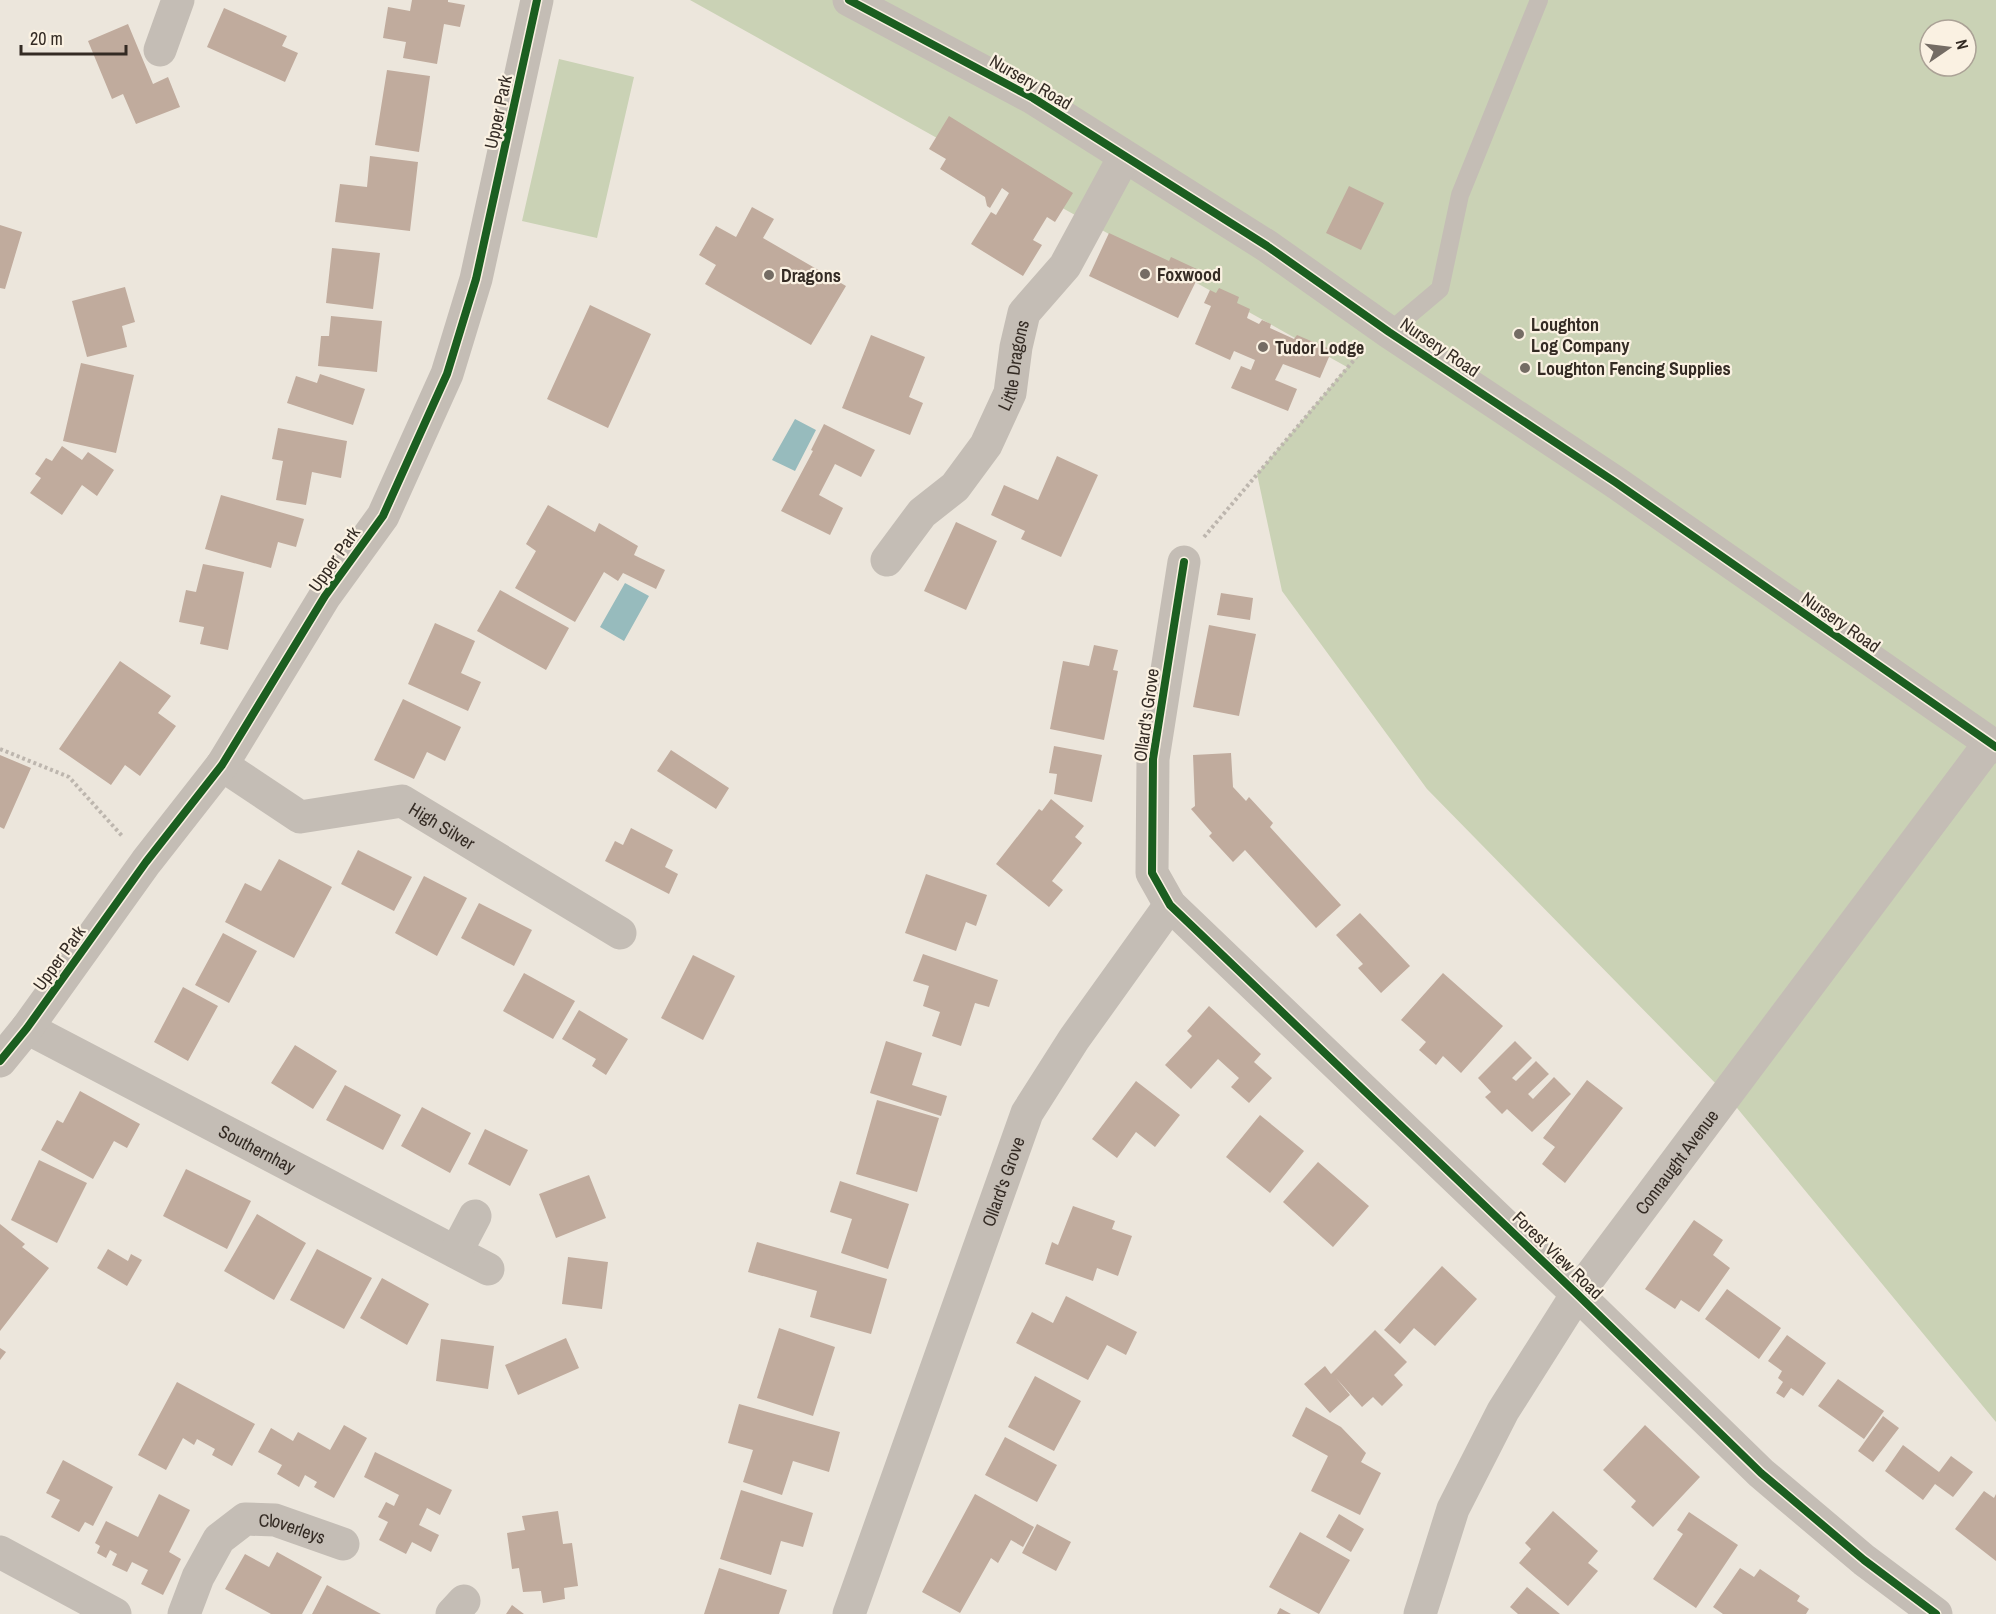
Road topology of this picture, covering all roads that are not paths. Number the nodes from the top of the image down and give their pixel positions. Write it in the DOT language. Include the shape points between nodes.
graph roads {
  1 [pos="178,0"];
  2 [pos="537,0"];
  3 [pos="849,0"];
  4 [pos="1539,0"];
  5 [pos="160,50"];
  6 [pos="1124,157"];
  7 [pos="1389,332"];
  8 [pos="886,560"];
  9 [pos="1184,562"];
  10 [pos="1993,745"];
  11 [pos="222,765"];
  12 [pos="1170,905"];
  13 [pos="620,933"];
  14 [pos="27,1028"];
  15 [pos="0,1061"];
  16 [pos="475,1216"];
  17 [pos="456,1252"];
  18 [pos="488,1269"];
  19 [pos="1577,1294"];
  20 [pos="343,1544"];
  21 [pos="0,1552"];
  22 [pos="115,1614"];
  23 [pos="184,1614"];
  24 [pos="849,1614"];
  25 [pos="1420,1614"];
  26 [pos="1936,1614"];
  1 -- 5 [label="street"];
  2 -- 11 [label="street, Upper Park" via="476,279 447,374 383,516 325,596"];
  3 -- 6 [label="street, Nursery Road" via="1033,98"];
  4 -- 7 [label="lane" via="1460,195 1440,289"];
  6 -- 7 [label="street, Nursery Road" via="1267,246"];
  6 -- 8 [label="street, Little Dragons" via="1065,266 1024,313 1010,393 986,445 955,487 922,513"];
  7 -- 10 [label="street, Nursery Road" via="1615,482"];
  9 -- 12 [label="street, Ollard's Grove" via="1153,759 1152,873"];
  10 -- 19 [label="street, Connaught Avenue"];
  11 -- 13 [label="street, High Silver" via="300,817 402,801"];
  11 -- 14 [label="street, Upper Park" via="146,862"];
  12 -- 19 [label="street, Forest View Road"];
  12 -- 24 [label="street, Ollard's Grove" via="1074,1039 1027,1113"];
  14 -- 15 [label="street, Upper Park"];
  14 -- 17 [label="street, Southernhay"];
  16 -- 17 [label="street"];
  17 -- 18 [label="street, Southernhay"];
  19 -- 25 [label="street, Connaught Avenue" via="1503,1411 1454,1509"];
  19 -- 26 [label="street, Forest View Road" via="1761,1473 1864,1560"];
  20 -- 23 [label="street, Cloverleys" via="274,1520 245,1519 219,1539"];
  21 -- 22 [label="street"];
}
